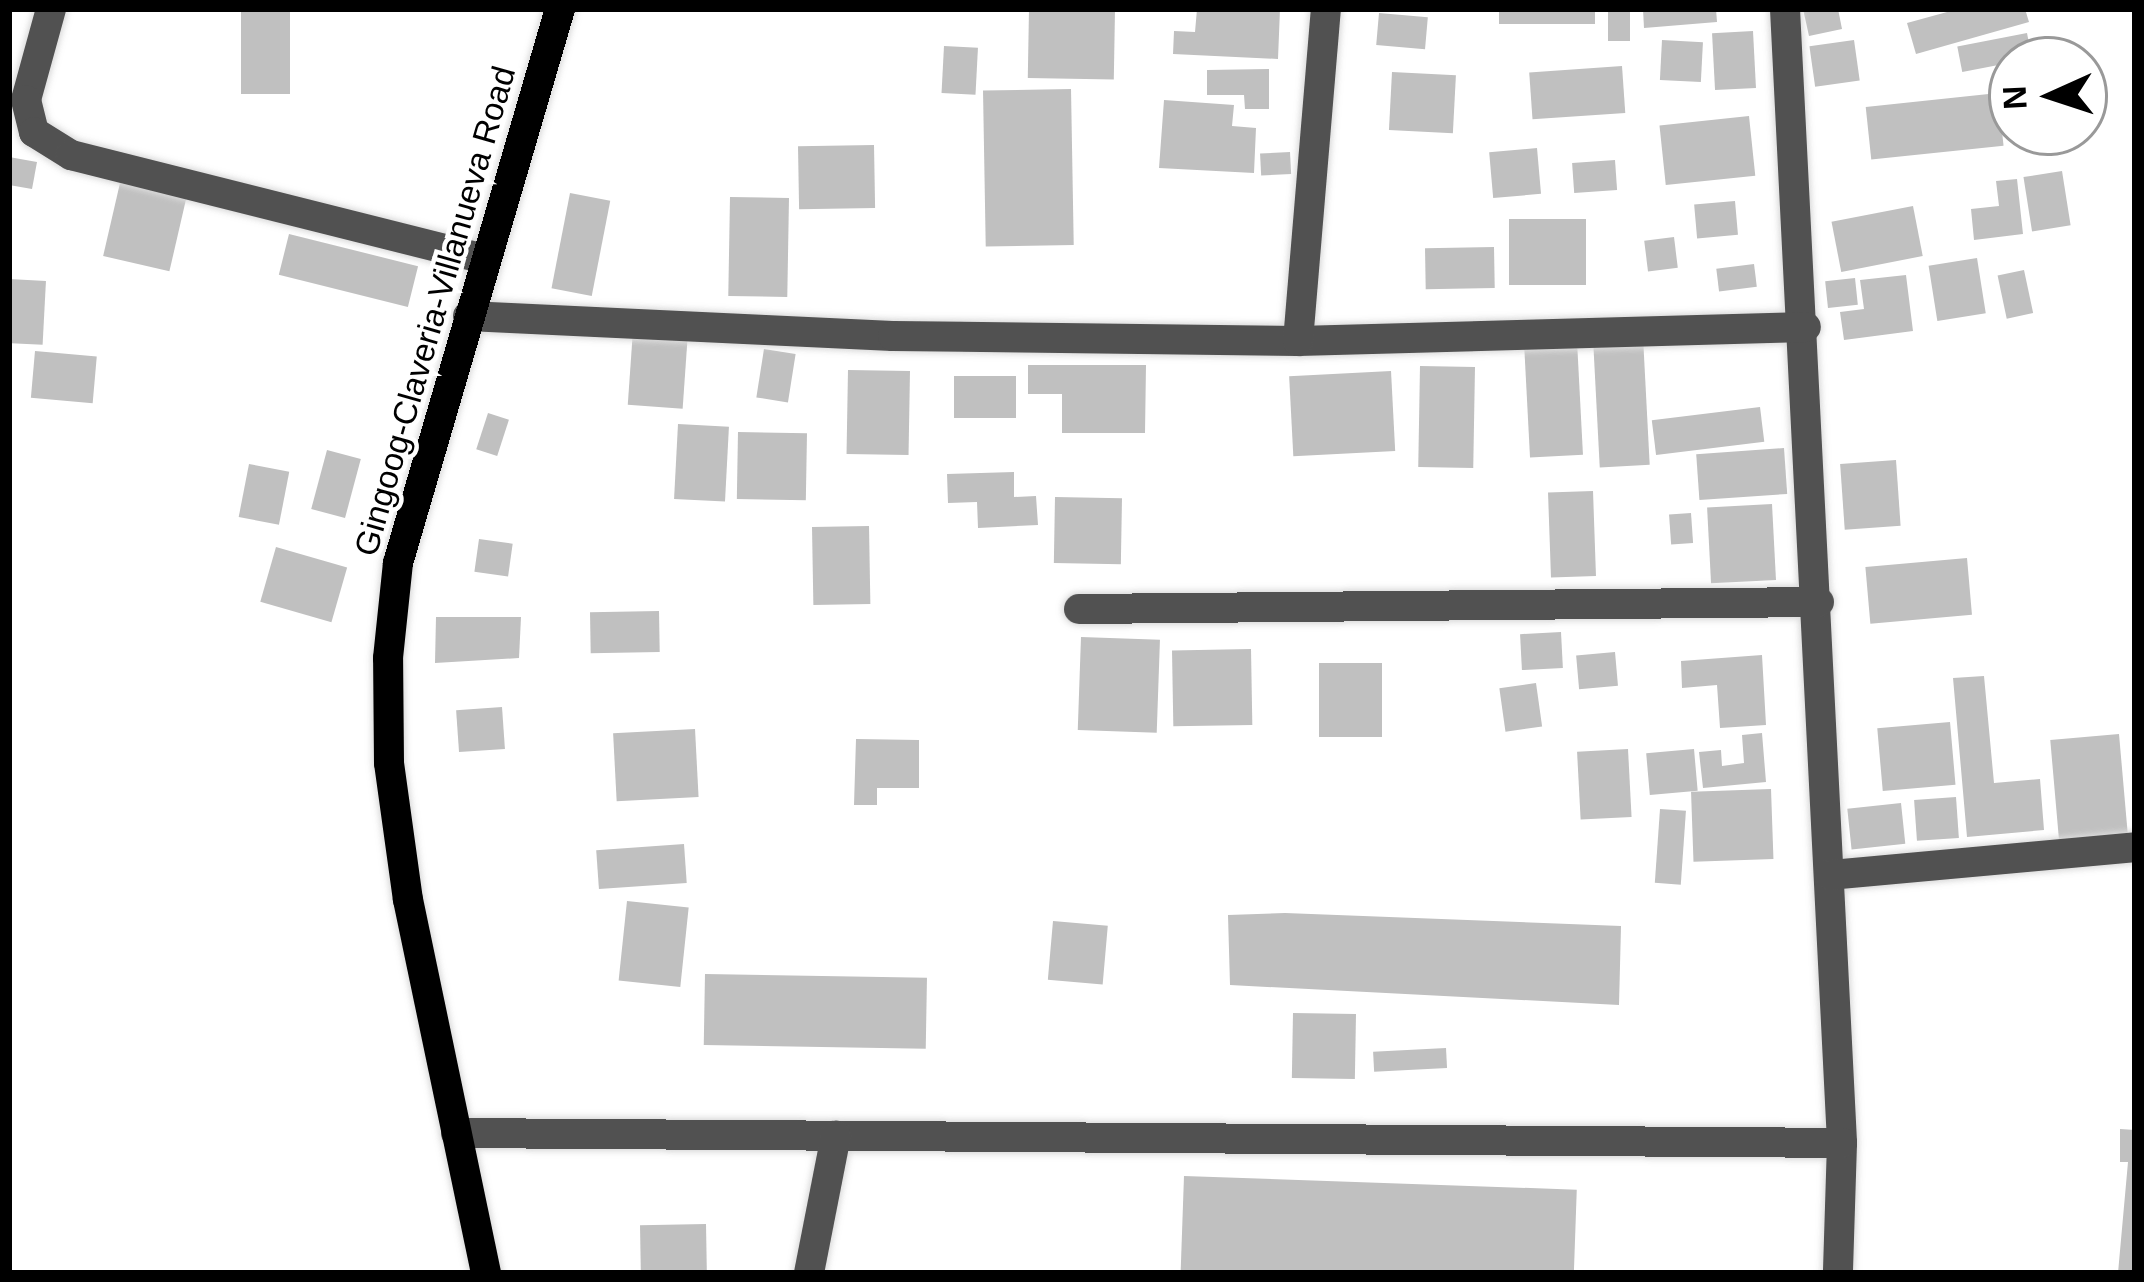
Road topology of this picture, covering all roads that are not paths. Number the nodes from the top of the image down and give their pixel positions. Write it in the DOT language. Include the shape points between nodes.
graph roads {
  1 [pos="51,9"];
  2 [pos="560,9"];
  3 [pos="1326,9"];
  4 [pos="1785,9"];
  5 [pos="485,259"];
  6 [pos="468,316"];
  7 [pos="1806,327"];
  8 [pos="1298,340"];
  9 [pos="1819,602"];
  10 [pos="1078,609"];
  11 [pos="2135,847"];
  12 [pos="1830,875"];
  13 [pos="456,1133"];
  14 [pos="836,1136"];
  15 [pos="1842,1143"];
  16 [pos="486,1273"];
  17 [pos="809,1273"];
  18 [pos="1838,1273"];
  1 -- 5 [label="street" via="26,100 34,132 71,155"];
  2 -- 5 [label="main road, Gingoog-Claveria-Villanueva Road"];
  3 -- 8 [label="street"];
  4 -- 7 [label="street"];
  5 -- 6 [label="main road, Gingoog-Claveria-Villanueva Road"];
  6 -- 8 [label="street" via="893,336"];
  6 -- 13 [label="main road, Gingoog-Claveria-Villanueva Road" via="398,563 388,658 388,763"];
  7 -- 8 [label="street"];
  7 -- 9 [label="street"];
  9 -- 10 [label="street"];
  9 -- 12 [label="street"];
  11 -- 12 [label="street"];
  12 -- 15 [label="street"];
  13 -- 14 [label="street"];
  13 -- 16 [label="main road, Gingoog-Claveria-Villanueva Road"];
  14 -- 15 [label="street"];
  14 -- 17 [label="street"];
  15 -- 18 [label="street"];
}
